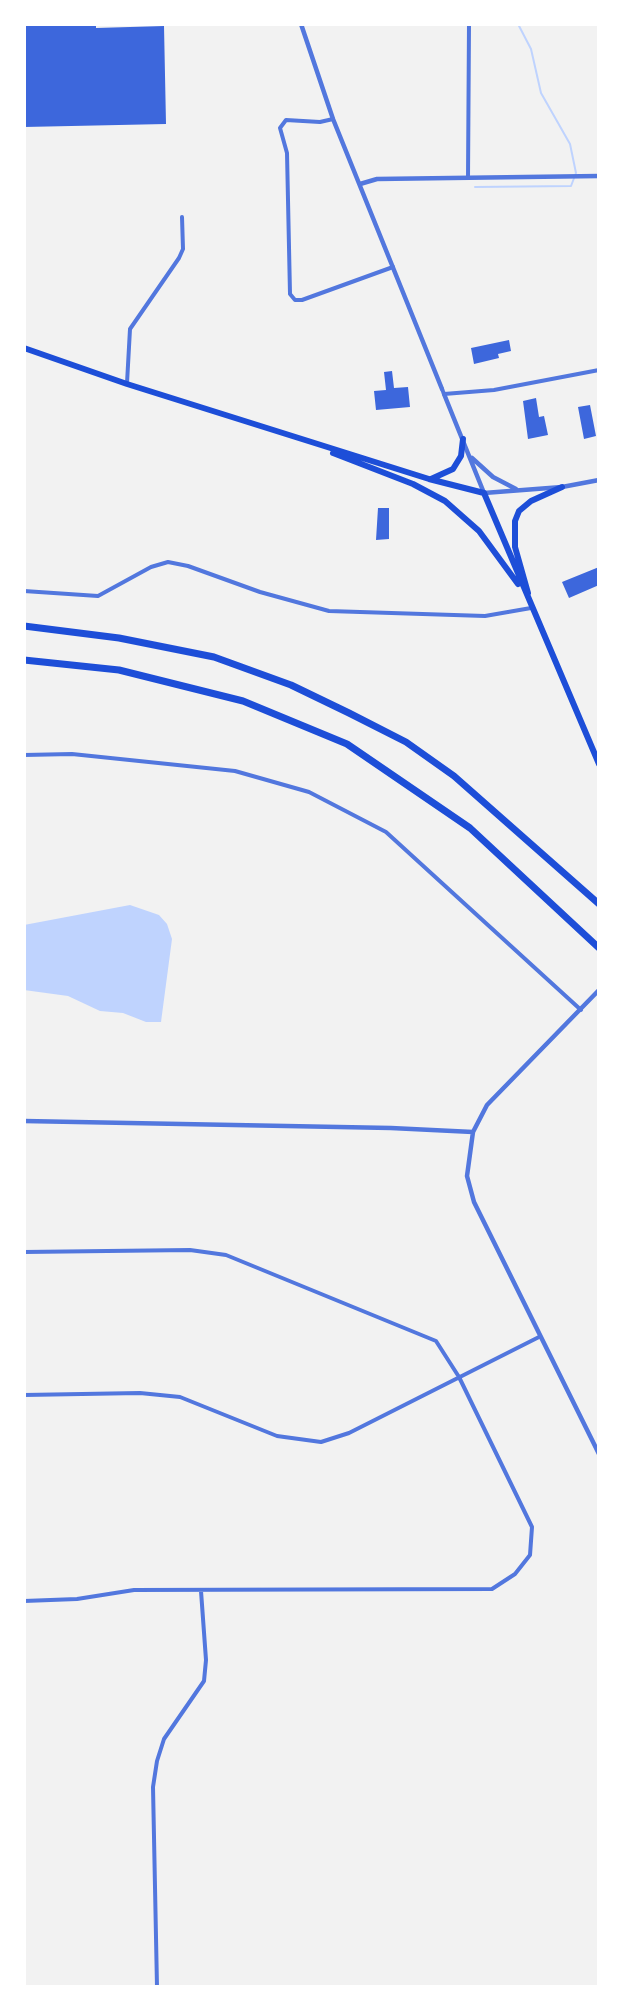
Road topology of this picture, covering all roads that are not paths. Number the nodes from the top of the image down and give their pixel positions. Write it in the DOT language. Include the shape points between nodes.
graph roads {
  1 [pos="303,24"];
  2 [pos="469,24"];
  3 [pos="333,119"];
  4 [pos="599,176"];
  5 [pos="468,178"];
  6 [pos="360,184"];
  7 [pos="182,217"];
  8 [pos="393,267"];
  9 [pos="24,348"];
  10 [pos="599,370"];
  11 [pos="127,384"];
  12 [pos="443,391"];
  13 [pos="299,438"];
  14 [pos="463,439"];
  15 [pos="469,453"];
  16 [pos="429,479"];
  17 [pos="599,480"];
  18 [pos="562,487"];
  19 [pos="521,491"];
  20 [pos="484,493"];
  21 [pos="24,591"];
  22 [pos="531,608"];
  23 [pos="24,626"];
  24 [pos="24,660"];
  25 [pos="24,755"];
  26 [pos="599,764"];
  27 [pos="599,904"];
  28 [pos="599,948"];
  29 [pos="599,990"];
  30 [pos="581,1010"];
  31 [pos="24,1121"];
  32 [pos="473,1132"];
  33 [pos="24,1252"];
  34 [pos="539,1337"];
  35 [pos="459,1377"];
  36 [pos="24,1395"];
  37 [pos="599,1454"];
  38 [pos="201,1592"];
  39 [pos="24,1601"];
  40 [pos="157,1987"];
  1 -- 3 [label="street"];
  2 -- 5 [label="street"];
  3 -- 6 [label="street"];
  3 -- 8 [label="street" via="286,120 280,129 287,153 290,294 295,300 302,300"];
  4 -- 5 [label="street"];
  5 -- 6 [label="street" via="377,179"];
  6 -- 8 [label="street"];
  7 -- 11 [label="street" via="183,249 179,258 130,329"];
  8 -- 12 [label="street"];
  9 -- 11 [label="main road"];
  10 -- 12 [label="street" via="494,390"];
  11 -- 13 [label="main road"];
  12 -- 14 [label="street"];
  13 -- 16 [label="main road"];
  13 -- 22 [label="main road" via="445,501 479,531 512,573"];
  14 -- 15 [label="street"];
  14 -- 16 [label="main road" via="461,456 453,469"];
  15 -- 19 [label="street" via="493,477"];
  15 -- 20 [label="street"];
  16 -- 20 [label="main road"];
  17 -- 18 [label="street"];
  18 -- 19 [label="street"];
  18 -- 22 [label="main road" via="531,501 515,521 515,547"];
  19 -- 20 [label="street"];
  20 -- 22 [label="main road"];
  21 -- 22 [label="street" via="98,596 168,562 329,611 485,616"];
  22 -- 26 [label="main road"];
  23 -- 27 [label="highway" via="119,638 214,657 291,685 349,713 406,742 454,776"];
  24 -- 28 [label="highway" via="119,670 243,701 347,744 470,828"];
  25 -- 30 [label="street" via="72,754 235,771 309,792 386,832"];
  29 -- 30 [label="street"];
  30 -- 32 [label="street" via="487,1105"];
  31 -- 32 [label="street"];
  32 -- 34 [label="street" via="468,1176 474,1202"];
  33 -- 35 [label="street" via="190,1250 226,1255 436,1341"];
  34 -- 35 [label="street"];
  34 -- 37 [label="street"];
  35 -- 36 [label="street" via="349,1433 321,1442 277,1436 180,1397 140,1393"];
  35 -- 38 [label="street" via="532,1527 530,1555 515,1574 492,1588"];
  38 -- 39 [label="street" via="134,1590 78,1599"];
  38 -- 40 [label="street" via="204,1681 164,1739 153,1787"];
}
